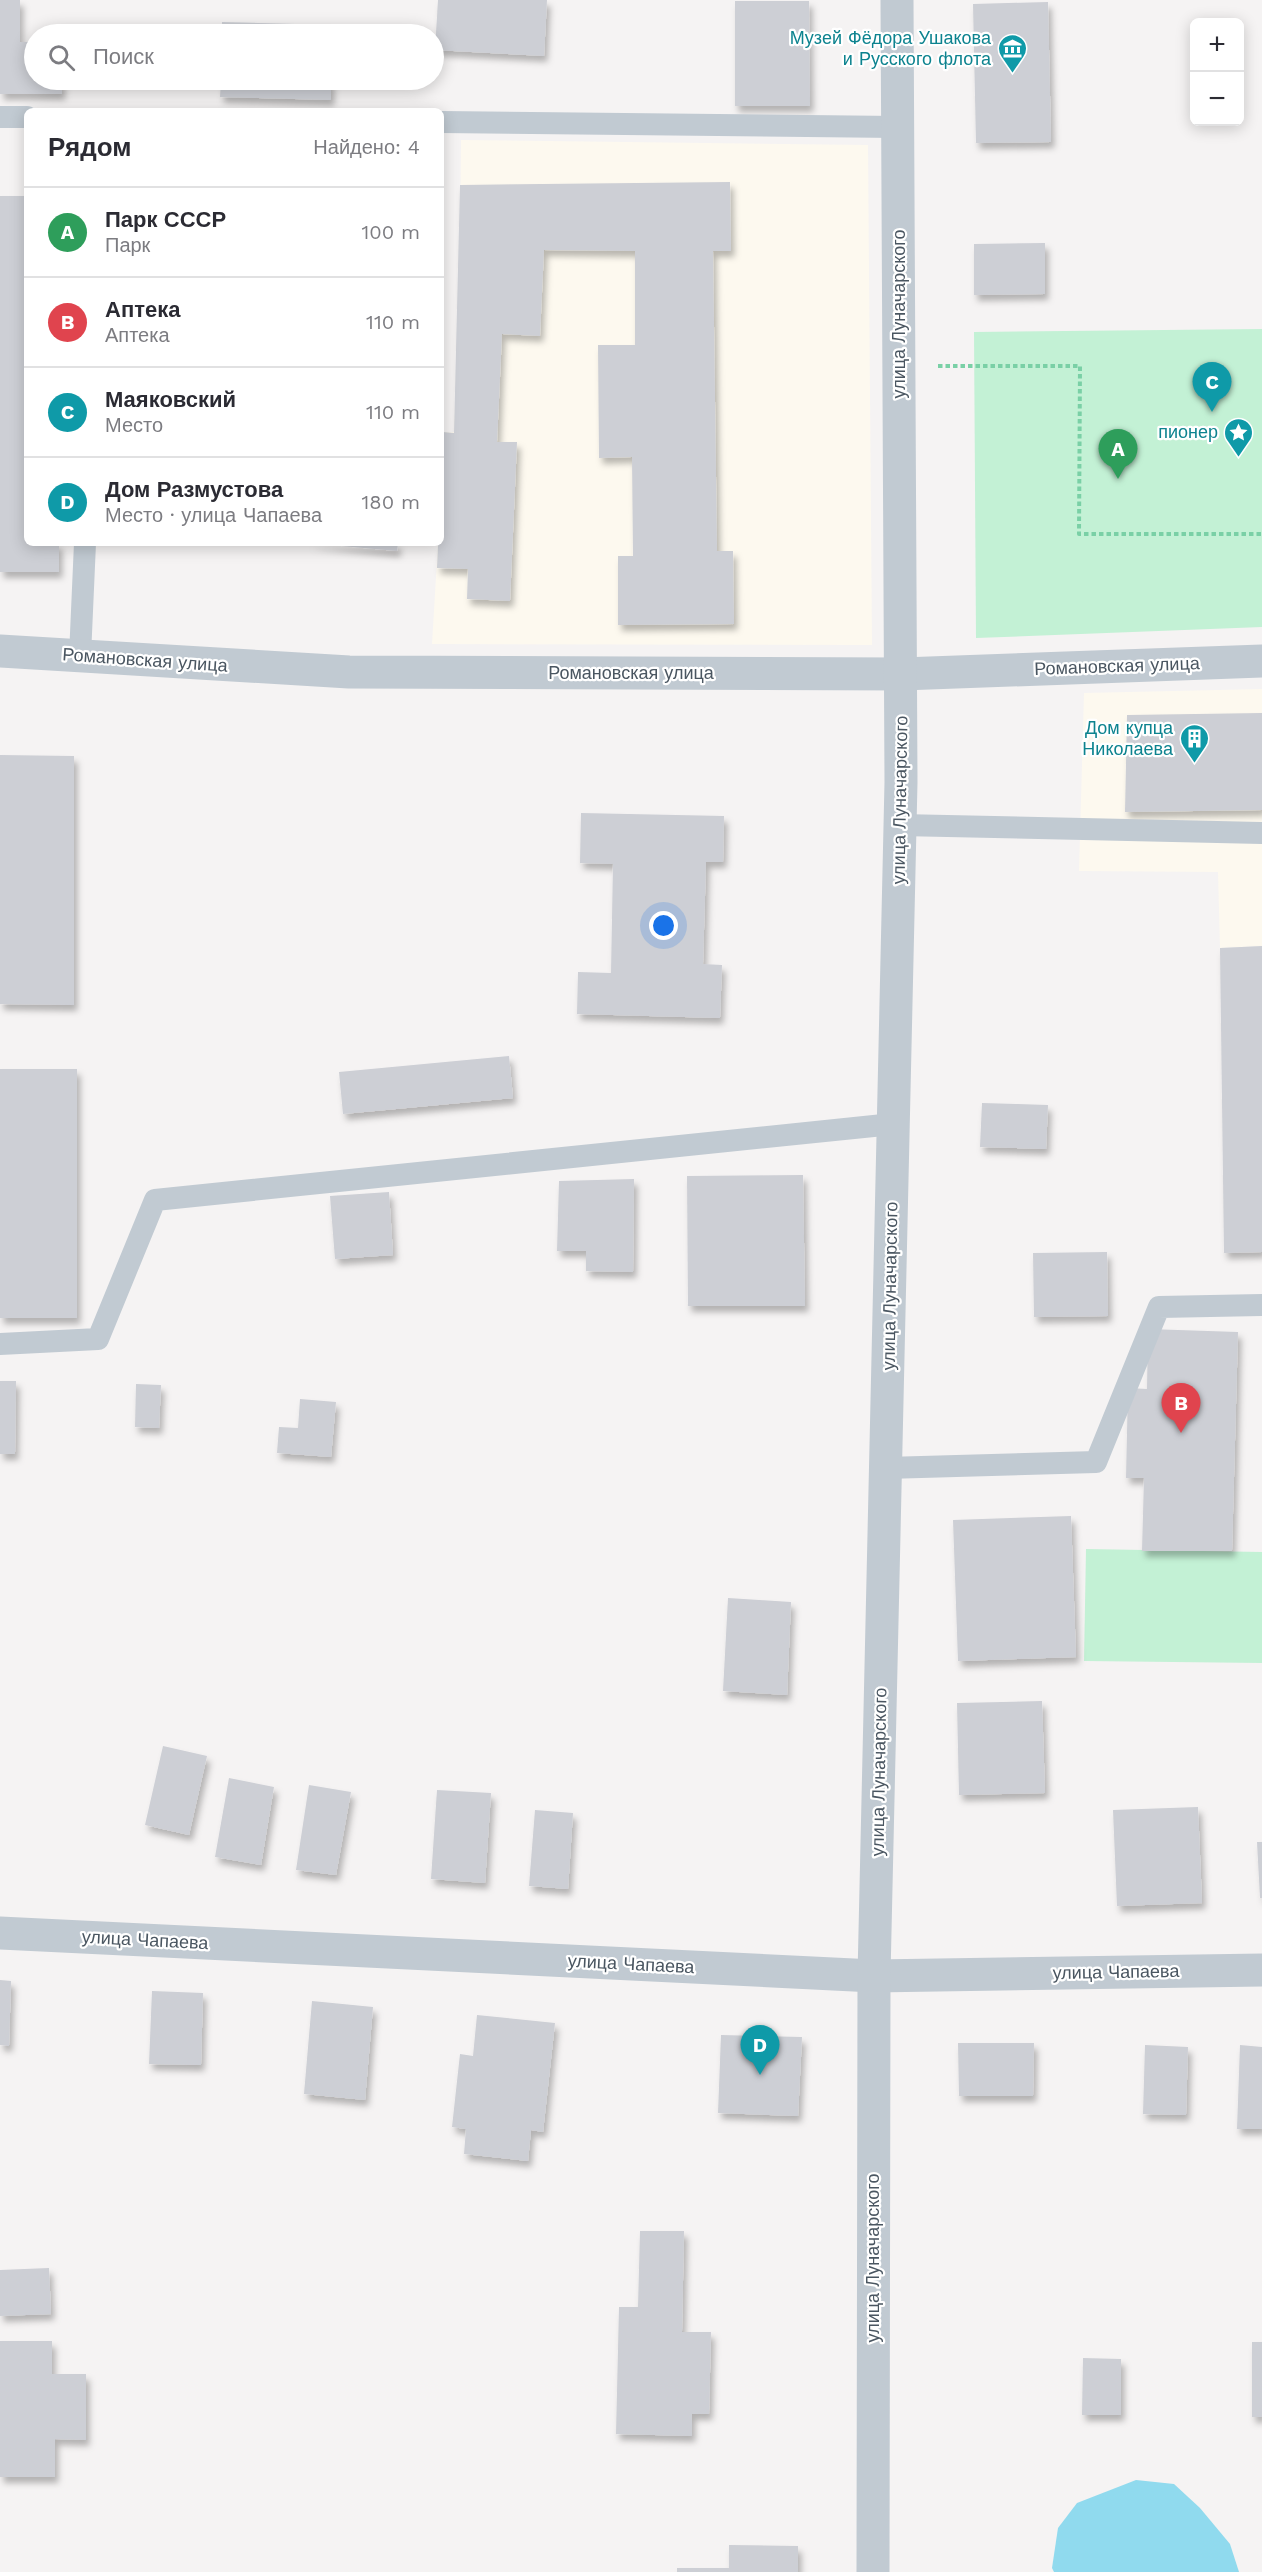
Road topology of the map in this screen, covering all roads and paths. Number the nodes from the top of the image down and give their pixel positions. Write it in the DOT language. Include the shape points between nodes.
graph roads {
  1 [pos="897,0"];
  2 [pos="0,117"];
  3 [pos="24,117"];
  4 [pos="444,122"];
  5 [pos="897,127"];
  6 [pos="899,366"];
  7 [pos="1262,534"];
  8 [pos="85,546"];
  9 [pos="0,651"];
  10 [pos="80,656"];
  11 [pos="1262,661"];
  12 [pos="902,674"];
  13 [pos="900,825"];
  14 [pos="1262,833"];
  15 [pos="893,1124"];
  16 [pos="1262,1305"];
  17 [pos="0,1344"];
  18 [pos="886,1468"];
  19 [pos="0,1933"];
  20 [pos="1262,1970"];
  21 [pos="874,1976"];
  22 [pos="873,2572"];
  1 -- 5 [label="street, улица Луначарского"];
  2 -- 3 [label="lane"];
  4 -- 5 [label="lane"];
  5 -- 6 [label="street, улица Луначарского"];
  6 -- 7 [label="path" via="1080,366 1079,534"];
  6 -- 12 [label="street, улица Луначарского"];
  8 -- 10 [label="lane"];
  9 -- 10 [label="street, Романовская улица"];
  10 -- 12 [label="street, Романовская улица" via="349,672"];
  11 -- 12 [label="street, Романовская улица"];
  12 -- 13 [label="street, улица Луначарского"];
  13 -- 14 [label="lane"];
  13 -- 15 [label="street, улица Луначарского"];
  15 -- 17 [label="lane" via="155,1200 98,1339"];
  15 -- 18 [label="street, улица Луначарского"];
  16 -- 18 [label="lane" via="1159,1307 1096,1462"];
  18 -- 21 [label="street, улица Луначарского"];
  19 -- 21 [label="street, улица Чапаева"];
  20 -- 21 [label="street, улица Чапаева"];
  21 -- 22 [label="street, улица Луначарского"];
}
